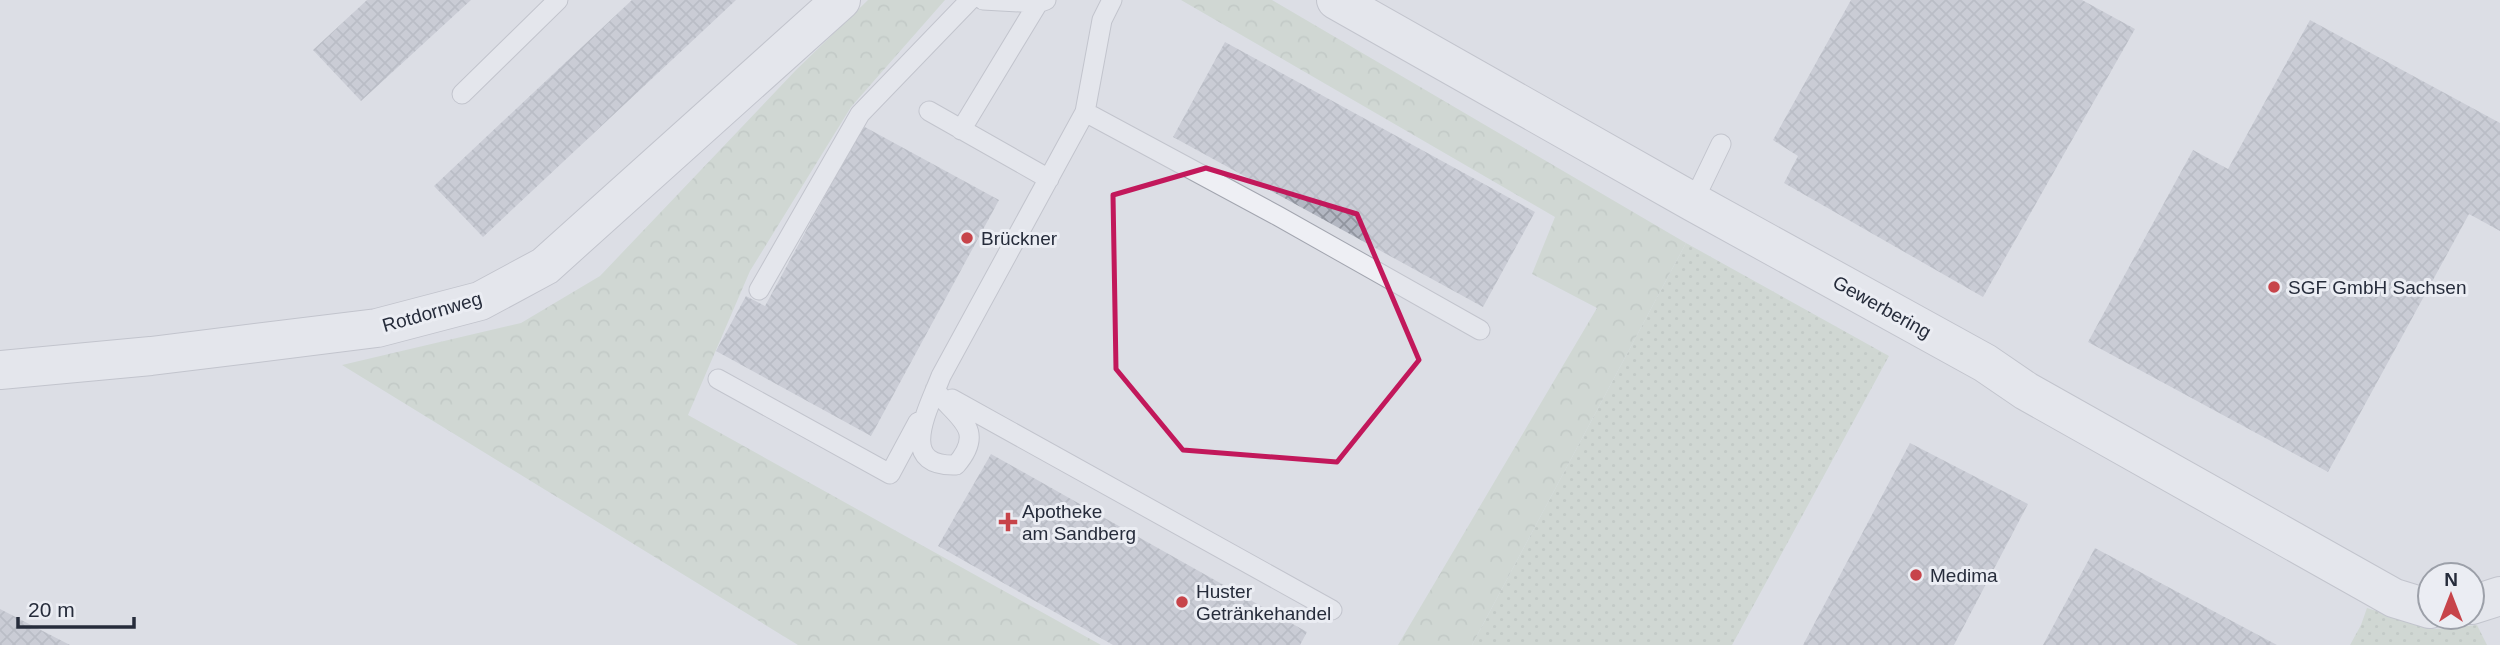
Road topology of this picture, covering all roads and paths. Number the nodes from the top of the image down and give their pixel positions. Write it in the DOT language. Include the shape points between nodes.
graph roads {
  1 [pos="558,0"];
  2 [pos="841,0"];
  3 [pos="970,0"];
  4 [pos="982,0"];
  5 [pos="1112,0"];
  6 [pos="1336,0"];
  7 [pos="1042,2"];
  8 [pos="462,94"];
  9 [pos="929,111"];
  10 [pos="1085,112"];
  11 [pos="961,130"];
  12 [pos="1721,144"];
  13 [pos="1049,179"];
  14 [pos="1693,202"];
  15 [pos="759,290"];
  16 [pos="1480,330"];
  17 [pos="0,370"];
  18 [pos="718,379"];
  19 [pos="935,390"];
  20 [pos="2416,604"];
  21 [pos="1332,610"];
  1 -- 8 [label="lane"];
  2 -- 17 [label="street, Rotdornweg" via="545,266 480,301 377,328"];
  3 -- 15 [label="lane" via="860,114"];
  4 -- 7 [label="lane"];
  5 -- 10 [label="lane" via="1102,20"];
  6 -- 14 [label="street, Gewerbering"];
  7 -- 11 [label="lane"];
  9 -- 11 [label="lane"];
  10 -- 13 [label="lane"];
  10 -- 16 [label="lane"];
  11 -- 13 [label="lane"];
  12 -- 14 [label="lane"];
  13 -- 19 [label="lane"];
  14 -- 20 [label="street, Gewerbering" via="2394,597"];
  18 -- 19 [label="lane" via="890,474"];
  19 -- 21 [label="lane"];
}
